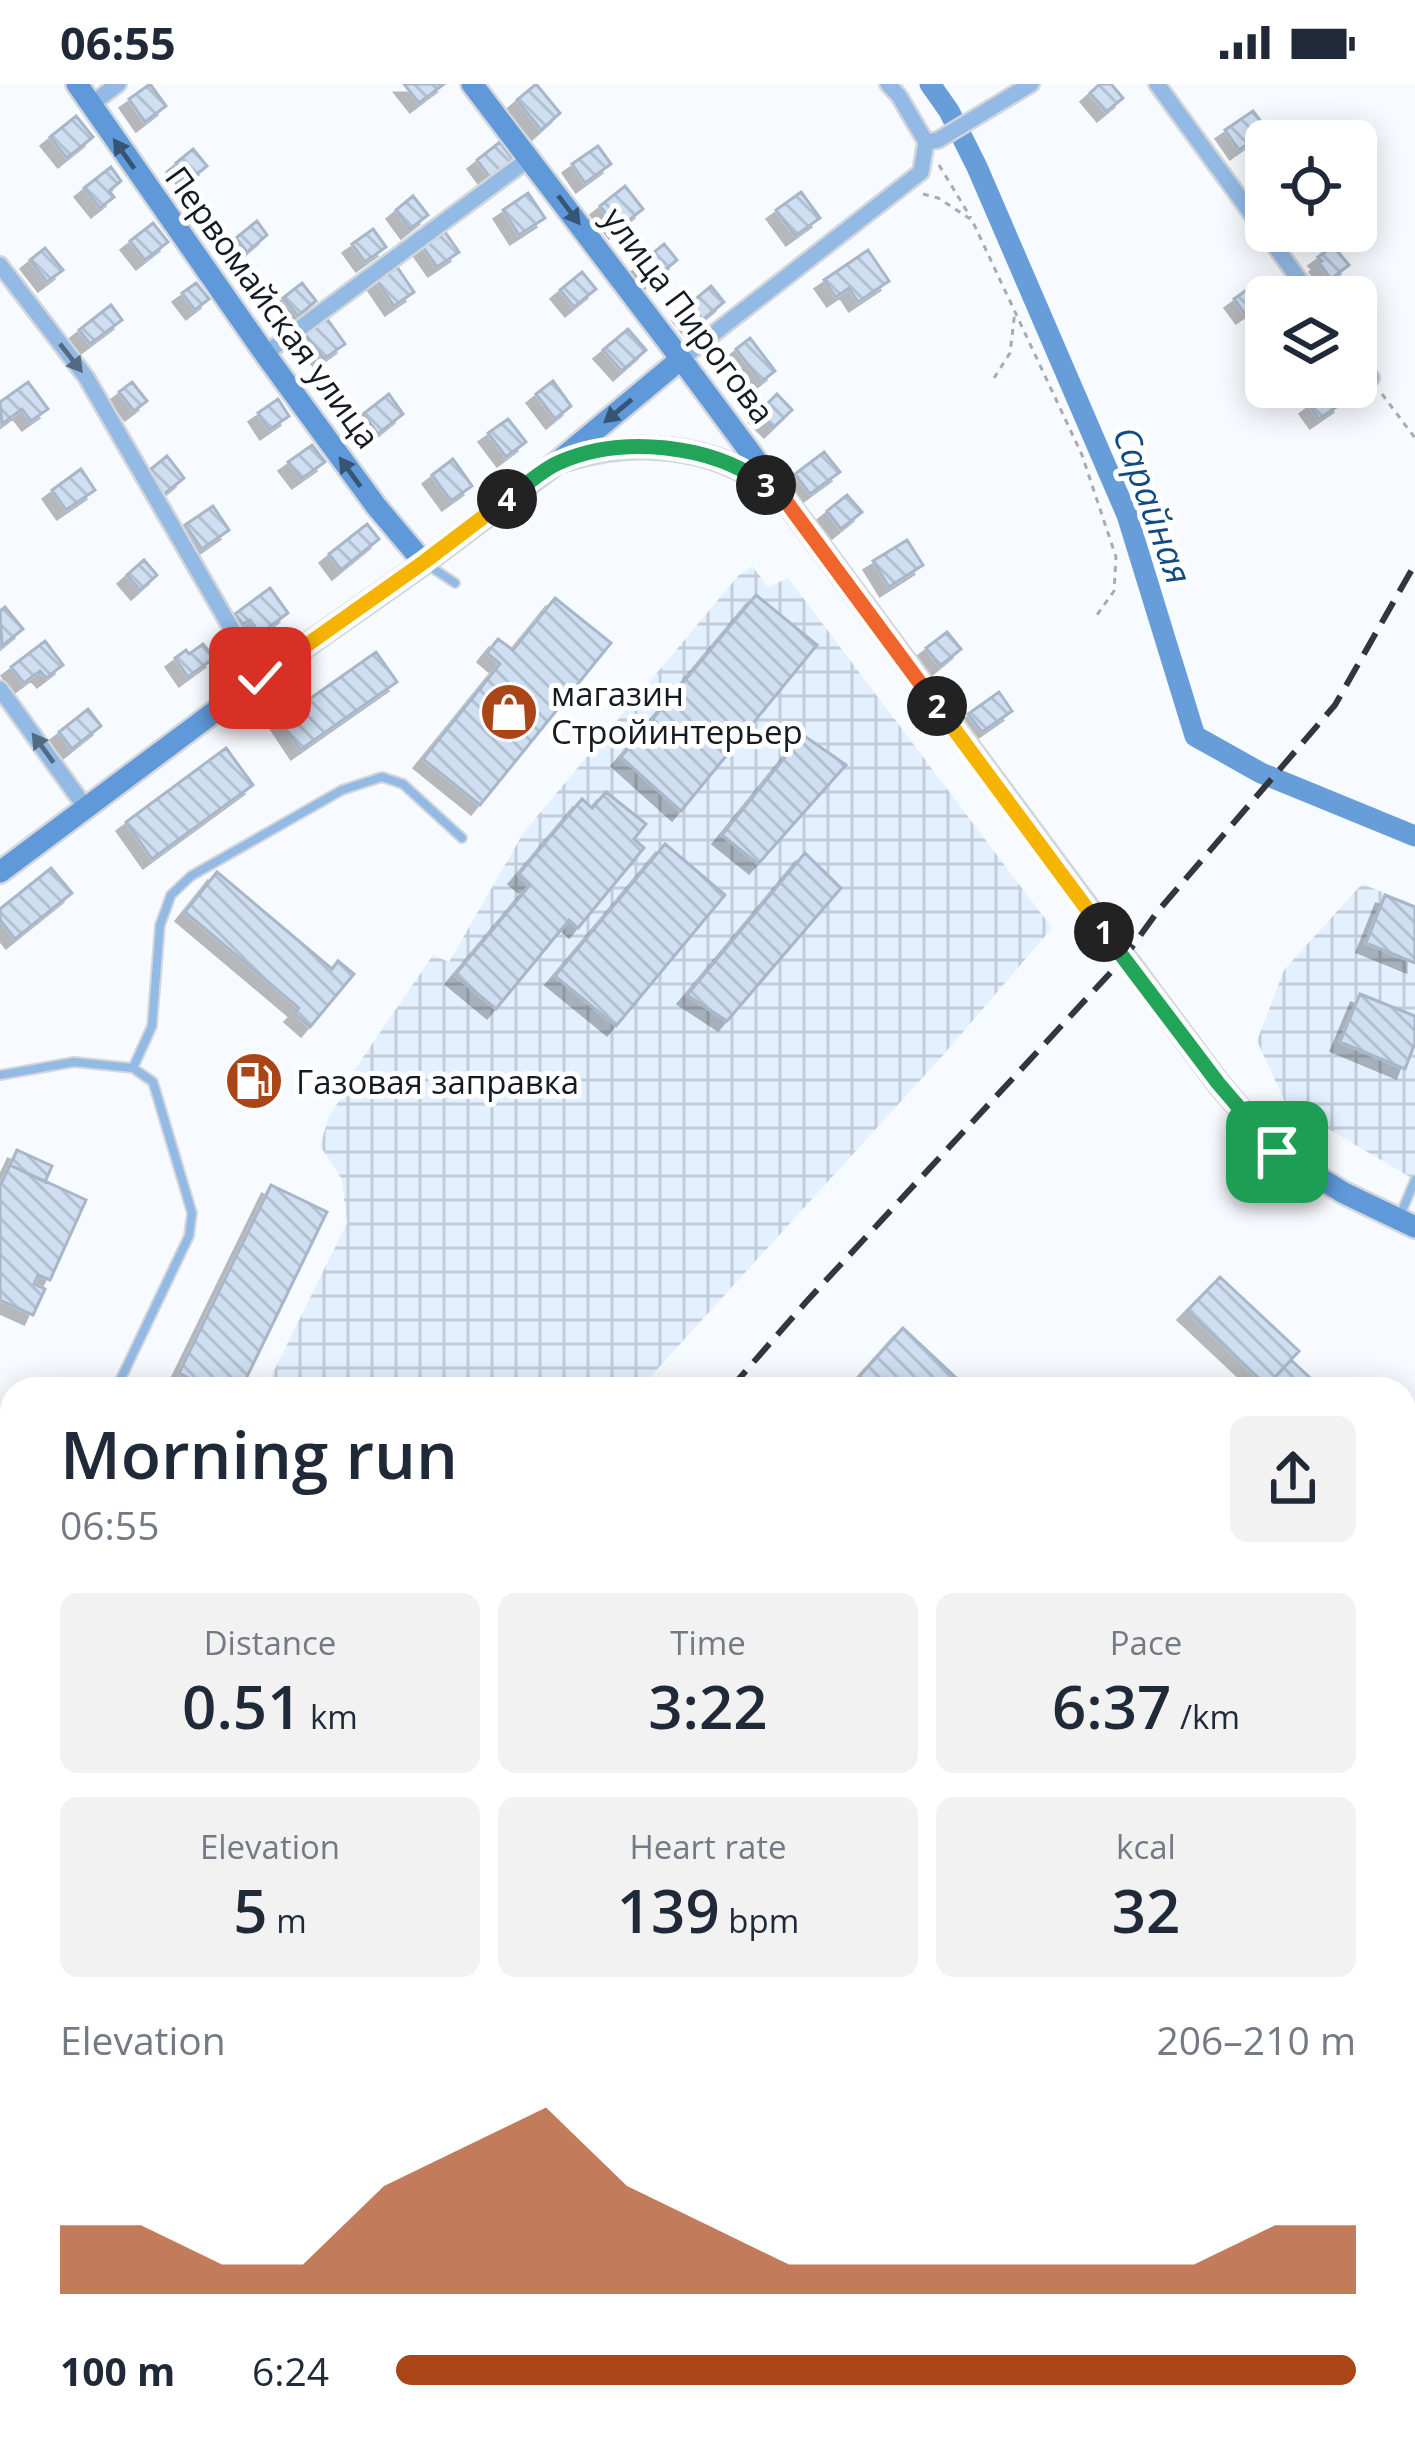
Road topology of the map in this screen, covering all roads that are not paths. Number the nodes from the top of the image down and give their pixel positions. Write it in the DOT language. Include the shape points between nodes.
graph roads {
  1 [pos="77,84"];
  2 [pos="118,84"];
  3 [pos="472,84"];
  4 [pos="888,84"];
  5 [pos="1031,84"];
  6 [pos="1157,84"];
  7 [pos="89,106"];
  8 [pos="932,141"];
  9 [pos="530,158"];
  10 [pos="0,265"];
  11 [pos="1297,276"];
  12 [pos="265,354"];
  13 [pos="681,359"];
  14 [pos="554,464"];
  15 [pos="785,500"];
  16 [pos="424,562"];
  17 [pos="455,583"];
  18 [pos="260,678"];
  19 [pos="0,689"];
  20 [pos="86,808"];
  21 [pos="462,838"];
  22 [pos="0,872"];
  23 [pos="133,1068"];
  24 [pos="0,1075"];
  25 [pos="1415,1180"];
  26 [pos="1407,1223"];
  27 [pos="122,1377"];
  1 -- 7 [label="main road, Первомайская улица"];
  2 -- 7 [label="street"];
  3 -- 9 [label="main road, улица Пирогова"];
  4 -- 8 [label="street"];
  5 -- 8 [label="street"];
  6 -- 11 [label="street"];
  12 -- 7 [label="main road, Первомайская улица, one-way"];
  8 -- 13 [label="street" via="921,172"];
  9 -- 12 [label="street"];
  9 -- 13 [label="main road, улица Пирогова, one-way"];
  10 -- 18 [label="street, one-way" via="86,377"];
  16 -- 12 [label="main road, Первомайская улица, one-way"];
  13 -- 14 [label="main road, one-way"];
  13 -- 15 [label="main road, улица Пирогова"];
  14 -- 15 [label="main road" via="610,449 691,452 758,478"];
  14 -- 16 [label="main road"];
  15 -- 26 [label="main road, улица Пирогова" via="1277,1152"];
  16 -- 17 [label="lane"];
  16 -- 18 [label="main road"];
  18 -- 20 [label="main road"];
  20 -- 19 [label="street, one-way"];
  20 -- 22 [label="main road"];
  21 -- 23 [label="lane" via="403,784 382,777 342,790 191,876 171,895 160,925 152,1026"];
  23 -- 24 [label="lane" via="74,1062"];
  23 -- 27 [label="lane" via="153,1082 192,1213 189,1236"];
  25 -- 26 [label="lane"];
}
